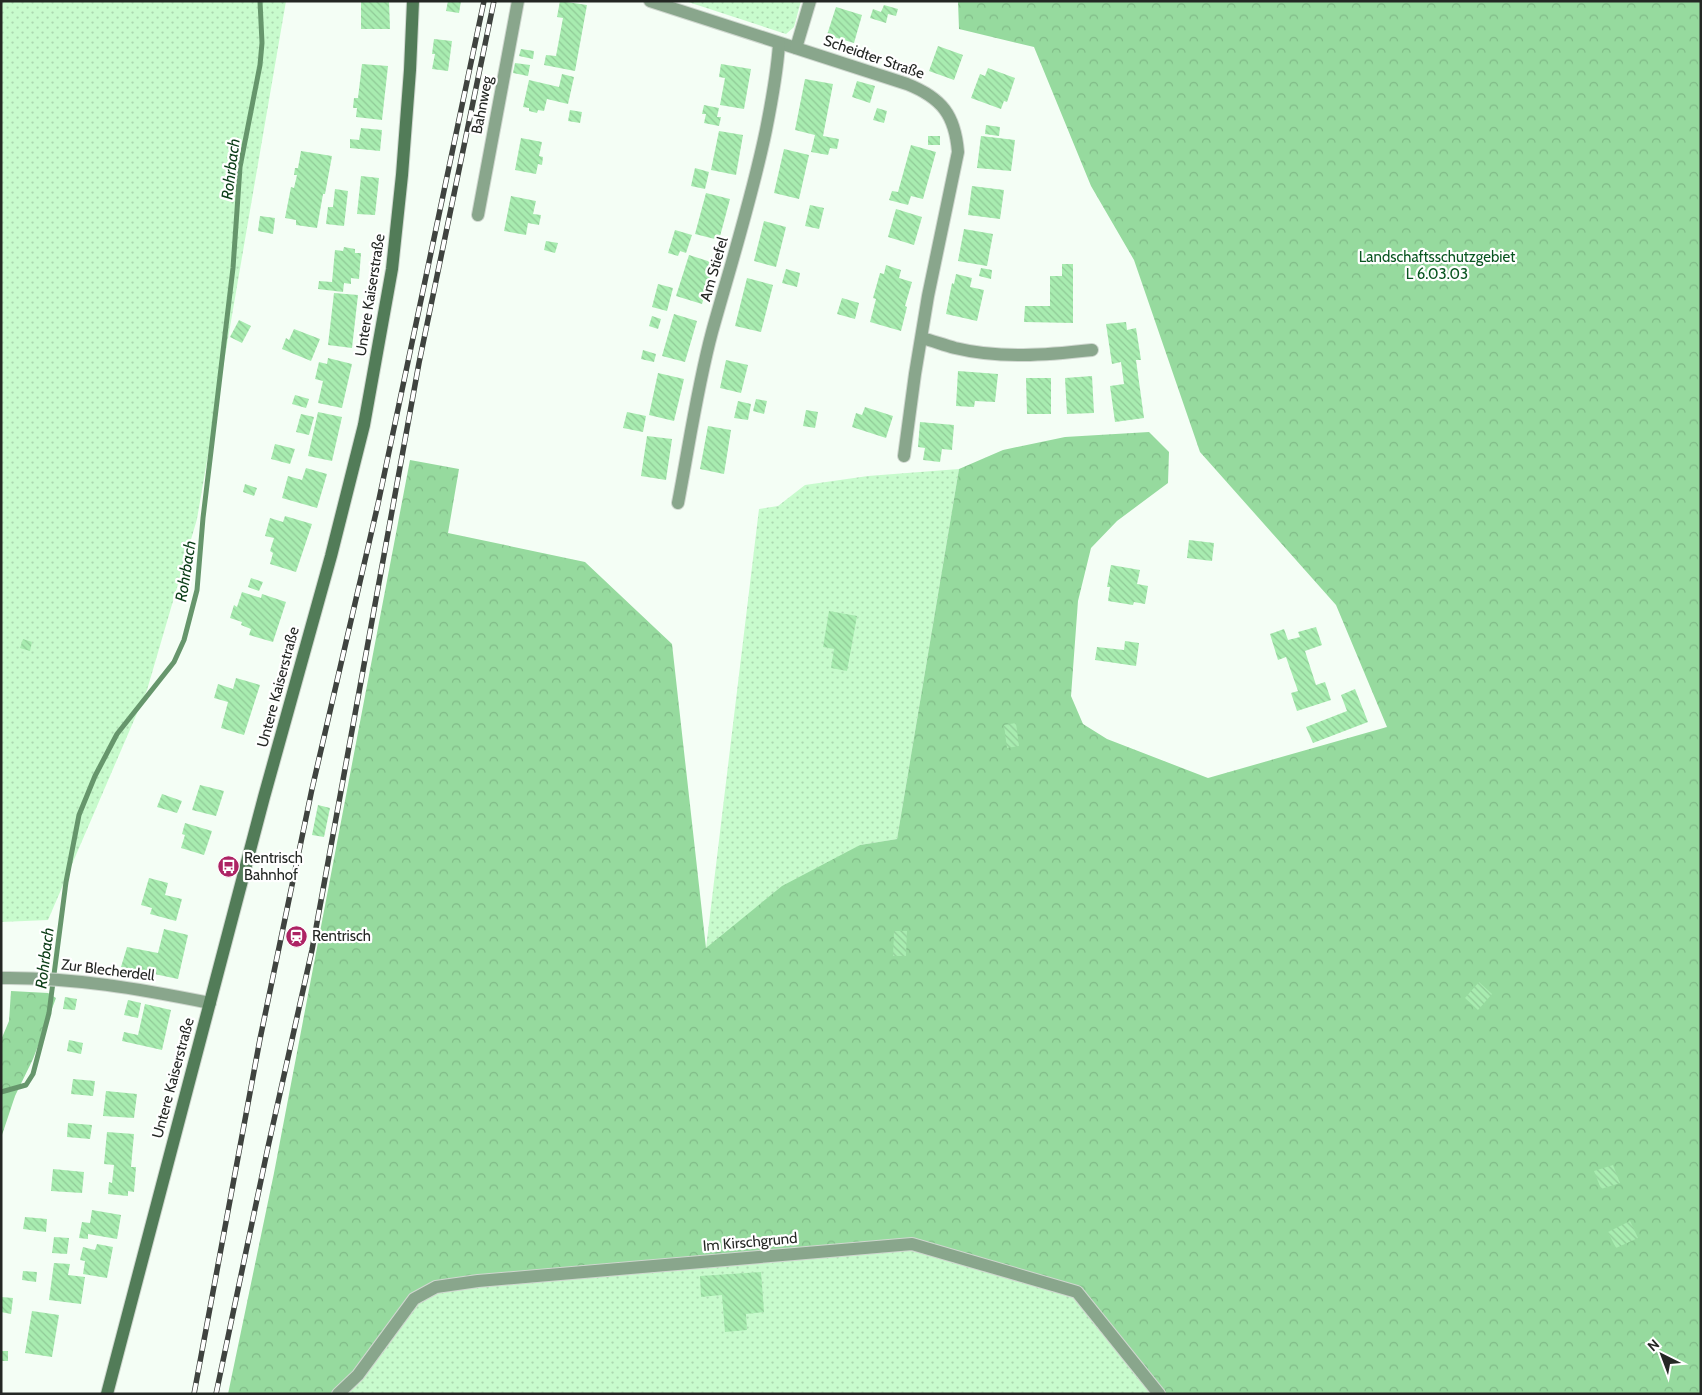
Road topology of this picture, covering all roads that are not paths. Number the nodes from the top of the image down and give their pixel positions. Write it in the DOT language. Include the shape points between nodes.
graph roads {
  1 [pos="413,1"];
  2 [pos="518,1"];
  3 [pos="650,1"];
  4 [pos="810,1"];
  5 [pos="779,44"];
  6 [pos="796,48"];
  7 [pos="478,215"];
  8 [pos="922,338"];
  9 [pos="1092,350"];
  10 [pos="904,456"];
  11 [pos="678,503"];
  12 [pos="1,978"];
  13 [pos="210,1003"];
  14 [pos="107,1394"];
  15 [pos="338,1394"];
  16 [pos="1159,1394"];
  1 -- 13 [label="main road, Untere Kaiserstraße" via="402,175 392,269 364,425"];
  2 -- 7 [label="street, Bahnweg"];
  3 -- 5 [label="street, Scheidter Straße"];
  4 -- 6 [label="street"];
  5 -- 6 [label="street, Scheidter Straße"];
  5 -- 11 [label="street, Am Stiefel" via="777,75 758,168 712,333"];
  6 -- 8 [label="street, Scheidter Straße" via="924,90 937,99 952,120 958,152"];
  8 -- 9 [label="street" via="955,348 1006,355"];
  8 -- 10 [label="street, Scheidter Straße"];
  12 -- 13 [label="street, Zur Blecherdell" via="77,980"];
  13 -- 14 [label="main road, Untere Kaiserstraße"];
  15 -- 16 [label="street, Im Kirschgrund" via="358,1375 414,1299 436,1287 912,1244 1077,1292"];
}
